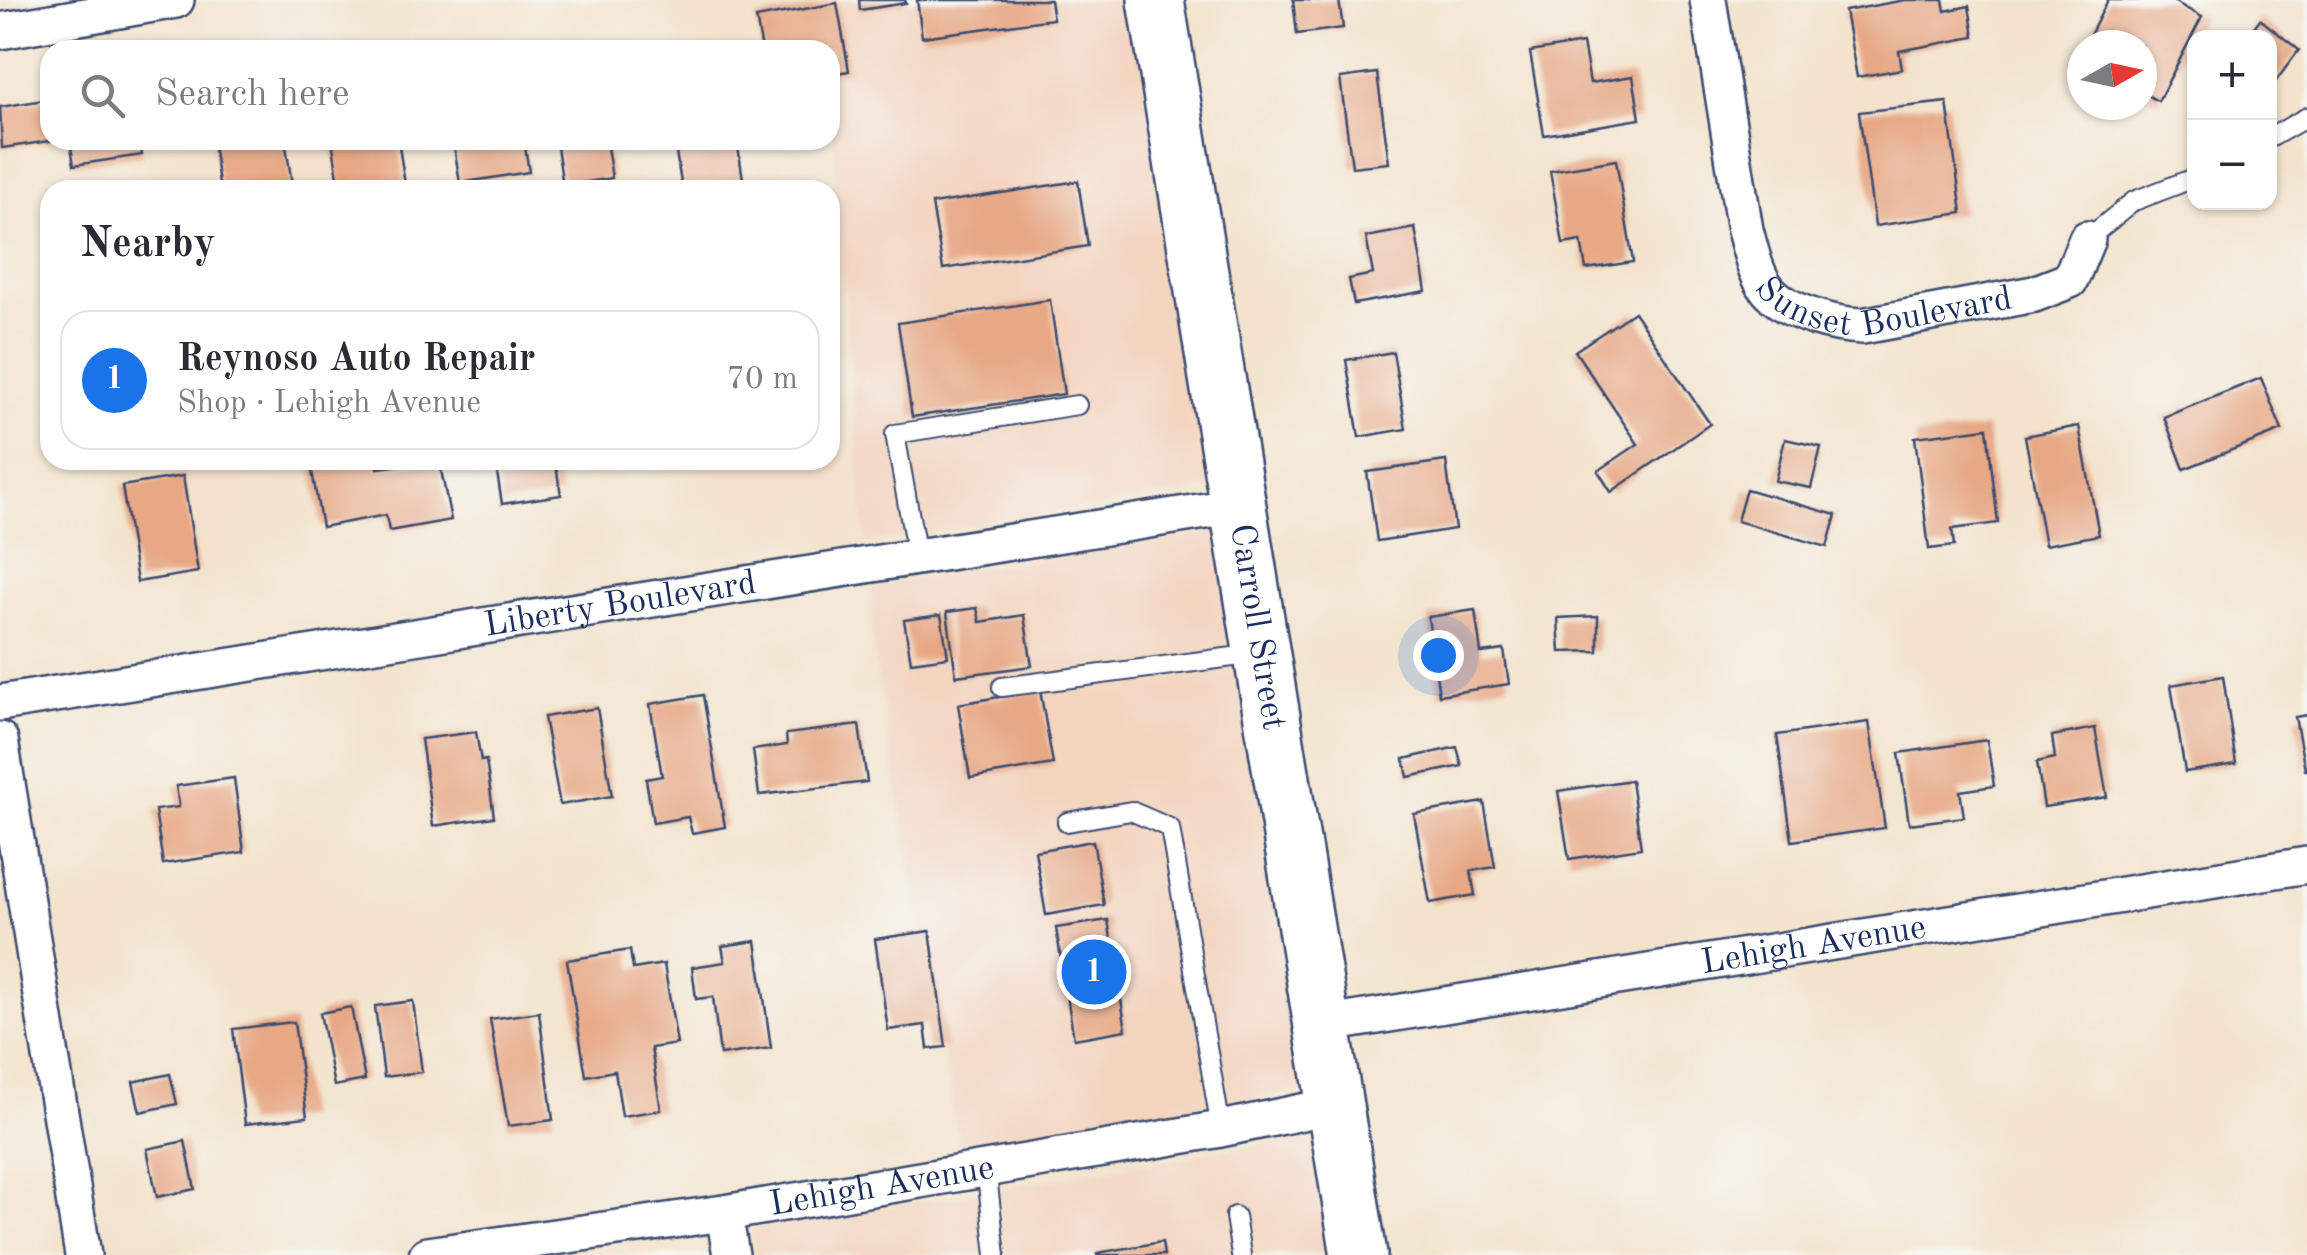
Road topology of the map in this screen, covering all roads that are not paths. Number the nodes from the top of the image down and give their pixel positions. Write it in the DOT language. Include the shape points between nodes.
graph roads {
  1 [pos="176,0"];
  2 [pos="1156,0"];
  3 [pos="1708,0"];
  4 [pos="0,31"];
  5 [pos="2307,118"];
  6 [pos="2277,134"];
  7 [pos="2187,181"];
  8 [pos="2087,239"];
  9 [pos="1078,406"];
  10 [pos="1237,506"];
  11 [pos="917,556"];
  12 [pos="1262,654"];
  13 [pos="1002,687"];
  14 [pos="0,703"];
  15 [pos="0,740"];
  16 [pos="1067,822"];
  17 [pos="2307,866"];
  18 [pos="1322,1026"];
  19 [pos="1335,1105"];
  20 [pos="1221,1129"];
  21 [pos="986,1167"];
  22 [pos="724,1213"];
  23 [pos="1235,1216"];
  24 [pos="83,1255"];
  25 [pos="427,1255"];
  26 [pos="730,1255"];
  27 [pos="996,1255"];
  28 [pos="1241,1255"];
  29 [pos="1359,1255"];
  1 -- 4 [label="street"];
  2 -- 10 [label="main road, Carroll Street"];
  3 -- 8 [label="street, Sunset Boulevard" via="1745,230 1755,266 1773,295 1837,326 1862,326 2034,294 2070,280"];
  5 -- 6 [label="lane"];
  7 -- 8 [label="lane" via="2134,201"];
  9 -- 11 [label="lane" via="894,434"];
  10 -- 11 [label="street, Liberty Boulevard"];
  10 -- 12 [label="main road, Carroll Street"];
  11 -- 14 [label="street, Liberty Boulevard"];
  12 -- 13 [label="lane"];
  12 -- 18 [label="main road, Carroll Street"];
  15 -- 24 [label="street"];
  16 -- 20 [label="lane" via="1131,811 1170,828"];
  17 -- 18 [label="street, Lehigh Avenue"];
  18 -- 19 [label="main road, Carroll Street"];
  19 -- 20 [label="street, Lehigh Avenue"];
  19 -- 29 [label="main road, Carroll Street"];
  20 -- 21 [label="street, Lehigh Avenue"];
  21 -- 22 [label="street, Lehigh Avenue"];
  21 -- 27 [label="lane"];
  22 -- 25 [label="street, Lehigh Avenue"];
  22 -- 26 [label="street"];
  23 -- 28 [label="lane"];
}
